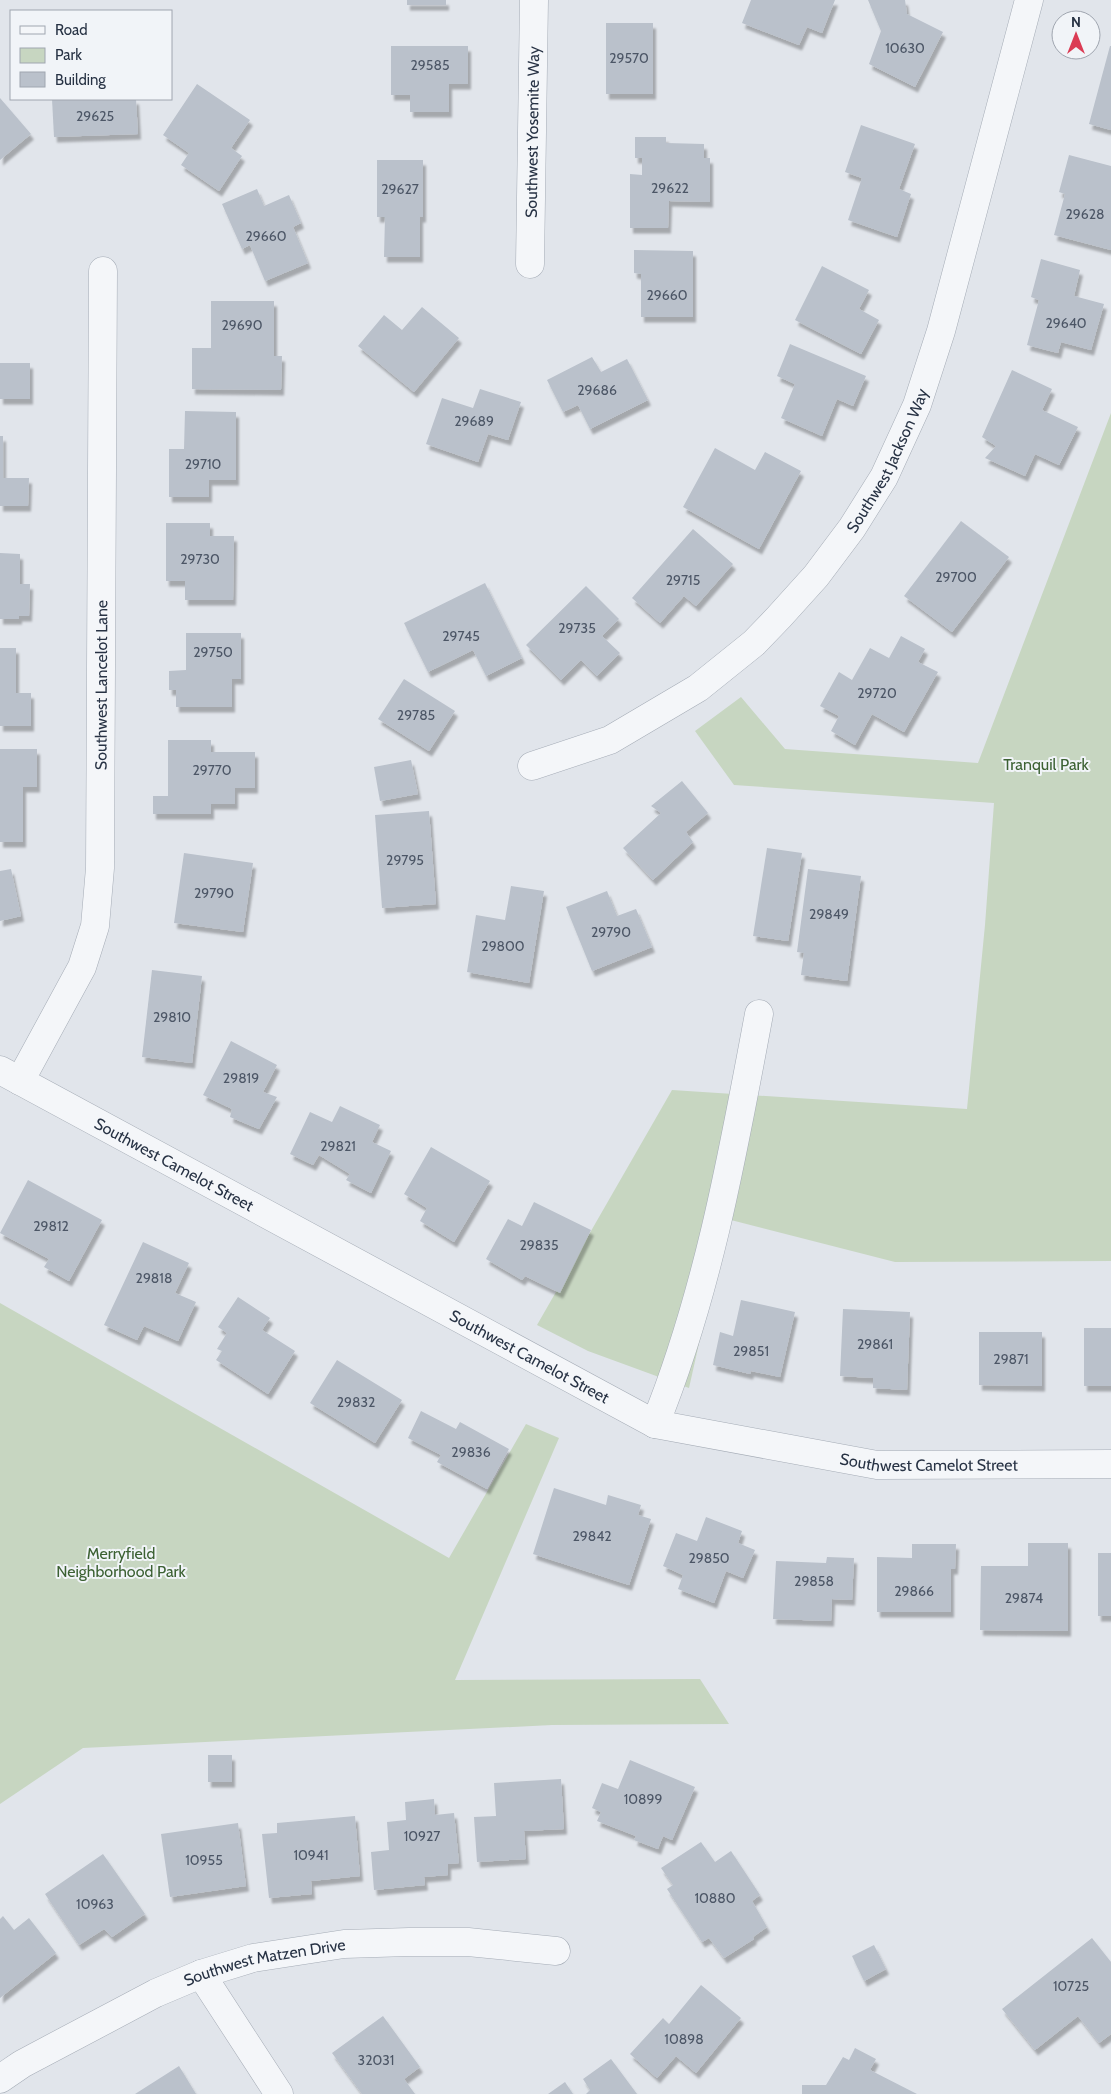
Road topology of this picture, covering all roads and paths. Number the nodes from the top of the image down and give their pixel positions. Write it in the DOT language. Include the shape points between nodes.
graph roads {
  1 [pos="534,0"];
  2 [pos="1029,0"];
  3 [pos="530,264"];
  4 [pos="103,271"];
  5 [pos="532,766"];
  6 [pos="759,1014"];
  7 [pos="10,1075"];
  8 [pos="655,1424"];
  9 [pos="1111,1464"];
  10 [pos="556,1951"];
  11 [pos="201,1974"];
  12 [pos="0,2080"];
  13 [pos="279,2094"];
  1 -- 3 [label="street, Southwest Yosemite Way"];
  2 -- 5 [label="street, Southwest Jackson Way" via="941,331 917,405 884,477 852,528 779,618 754,643 698,688 610,740"];
  4 -- 7 [label="street, Southwest Lancelot Lane" via="100,868 95,926 82,967"];
  6 -- 8 [label="street" via="703,1282 672,1384"];
  7 -- 8 [label="street, Southwest Camelot Street"];
  8 -- 9 [label="street, Southwest Camelot Street" via="877,1465"];
  10 -- 11 [label="street, Southwest Matzen Drive" via="468,1942 344,1944 253,1958"];
  11 -- 12 [label="street, Southwest Matzen Drive" via="156,1993 22,2064"];
  11 -- 13 [label="street"];
}
